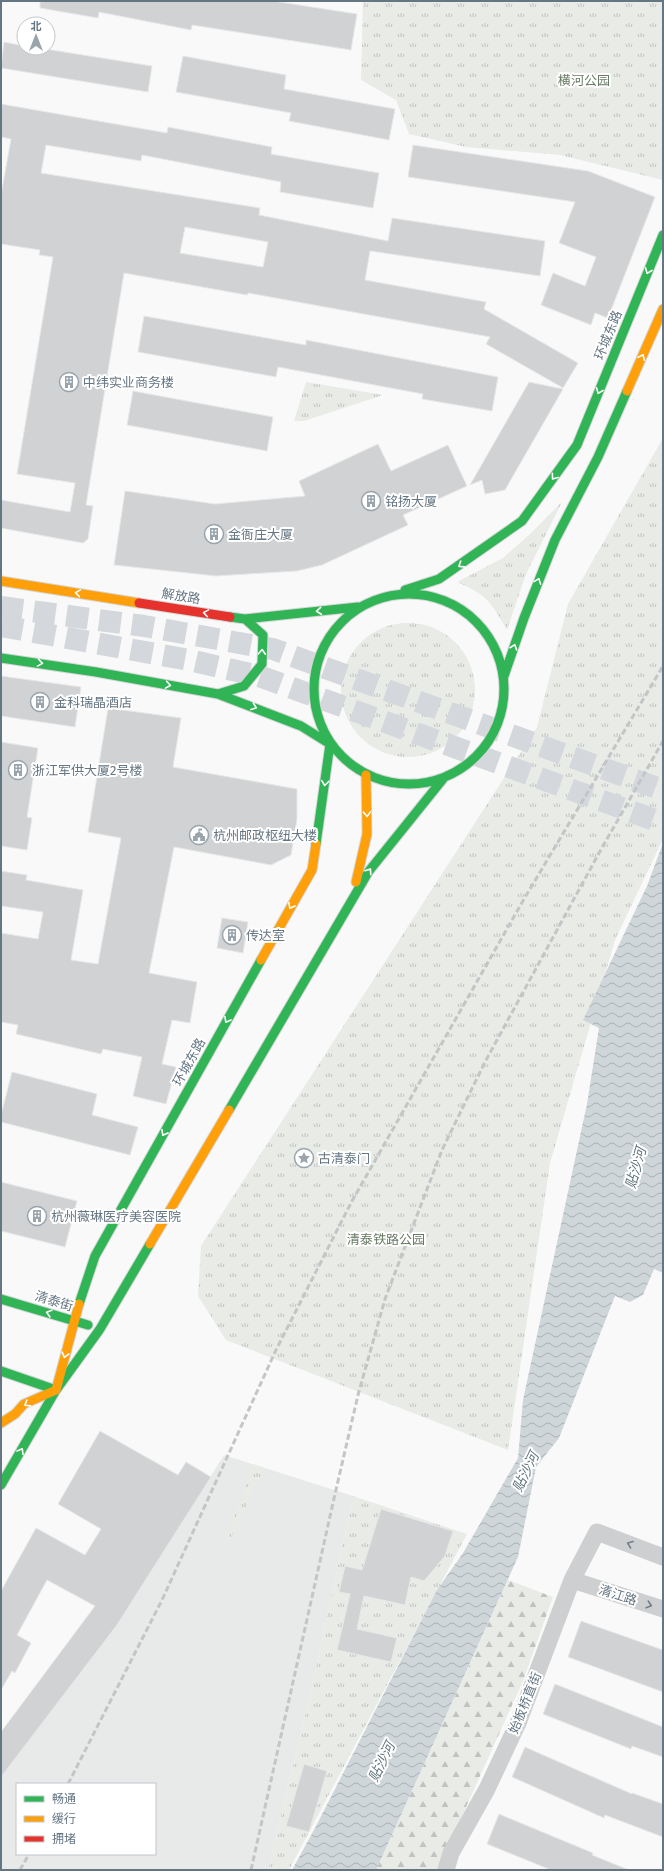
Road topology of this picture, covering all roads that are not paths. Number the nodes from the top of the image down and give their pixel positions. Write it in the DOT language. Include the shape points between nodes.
graph roads {
  1 [pos="663,234"];
  2 [pos="663,309"];
  3 [pos="1,581"];
  4 [pos="387,595"];
  5 [pos="358,607"];
  6 [pos="245,619"];
  7 [pos="1,658"];
  8 [pos="504,676"];
  9 [pos="218,694"];
  10 [pos="330,744"];
  11 [pos="366,775"];
  12 [pos="443,778"];
  13 [pos="343,917"];
  14 [pos="1,1299"];
  15 [pos="75,1321"];
  16 [pos="100,1329"];
  17 [pos="1,1371"];
  18 [pos="56,1390"];
  19 [pos="1,1423"];
  20 [pos="1,1485"];
  21 [pos="663,1557"];
  22 [pos="572,1580"];
  23 [pos="663,1610"];
  24 [pos="446,1870"];
  1 -- 4 [label="main road, 环城东路, one-way" via="577,445 522,521 439,580"];
  8 -- 2 [label="main road, one-way" via="555,540 598,457"];
  6 -- 3 [label="main road, 解放路, one-way"];
  4 -- 5 [label="main road"];
  4 -- 8 [label="main road" via="419,593 450,602 476,620 495,646"];
  5 -- 6 [label="main road, 解放路, one-way"];
  5 -- 10 [label="main road" via="334,627 318,654 312,685 316,716"];
  9 -- 6 [label="main road, one-way" via="244,686 262,664 263,635"];
  7 -- 9 [label="main road, one-way"];
  8 -- 12 [label="main road" via="504,700 498,724 487,745 470,762"];
  9 -- 10 [label="main road, one-way" via="301,726"];
  10 -- 11 [label="main road" via="353,767"];
  10 -- 15 [label="main road, 环城东路, one-way" via="312,870 95,1256"];
  11 -- 12 [label="main road" via="390,783 417,784"];
  11 -- 13 [label="main road, one-way" via="367,834 360,869"];
  13 -- 12 [label="main road, one-way" via="369,871"];
  13 -- 16 [label="main road, 环城东路"];
  15 -- 14 [label="main road, 清泰街, one-way"];
  15 -- 16 [label="main road, 清泰街"];
  15 -- 18 [label="main road, 环城东路, one-way"];
  16 -- 18 [label="main road, 环城东路"];
  17 -- 18 [label="main road"];
  18 -- 19 [label="main road, one-way" via="24,1404"];
  20 -- 18 [label="main road, 环城东路, one-way"];
  21 -- 22 [label="street, 始板桥直街, one-way" via="597,1532"];
  22 -- 23 [label="street, 清江路, one-way"];
  22 -- 24 [label="street, 始板桥直街" via="518,1723 487,1789 451,1853"];
}
